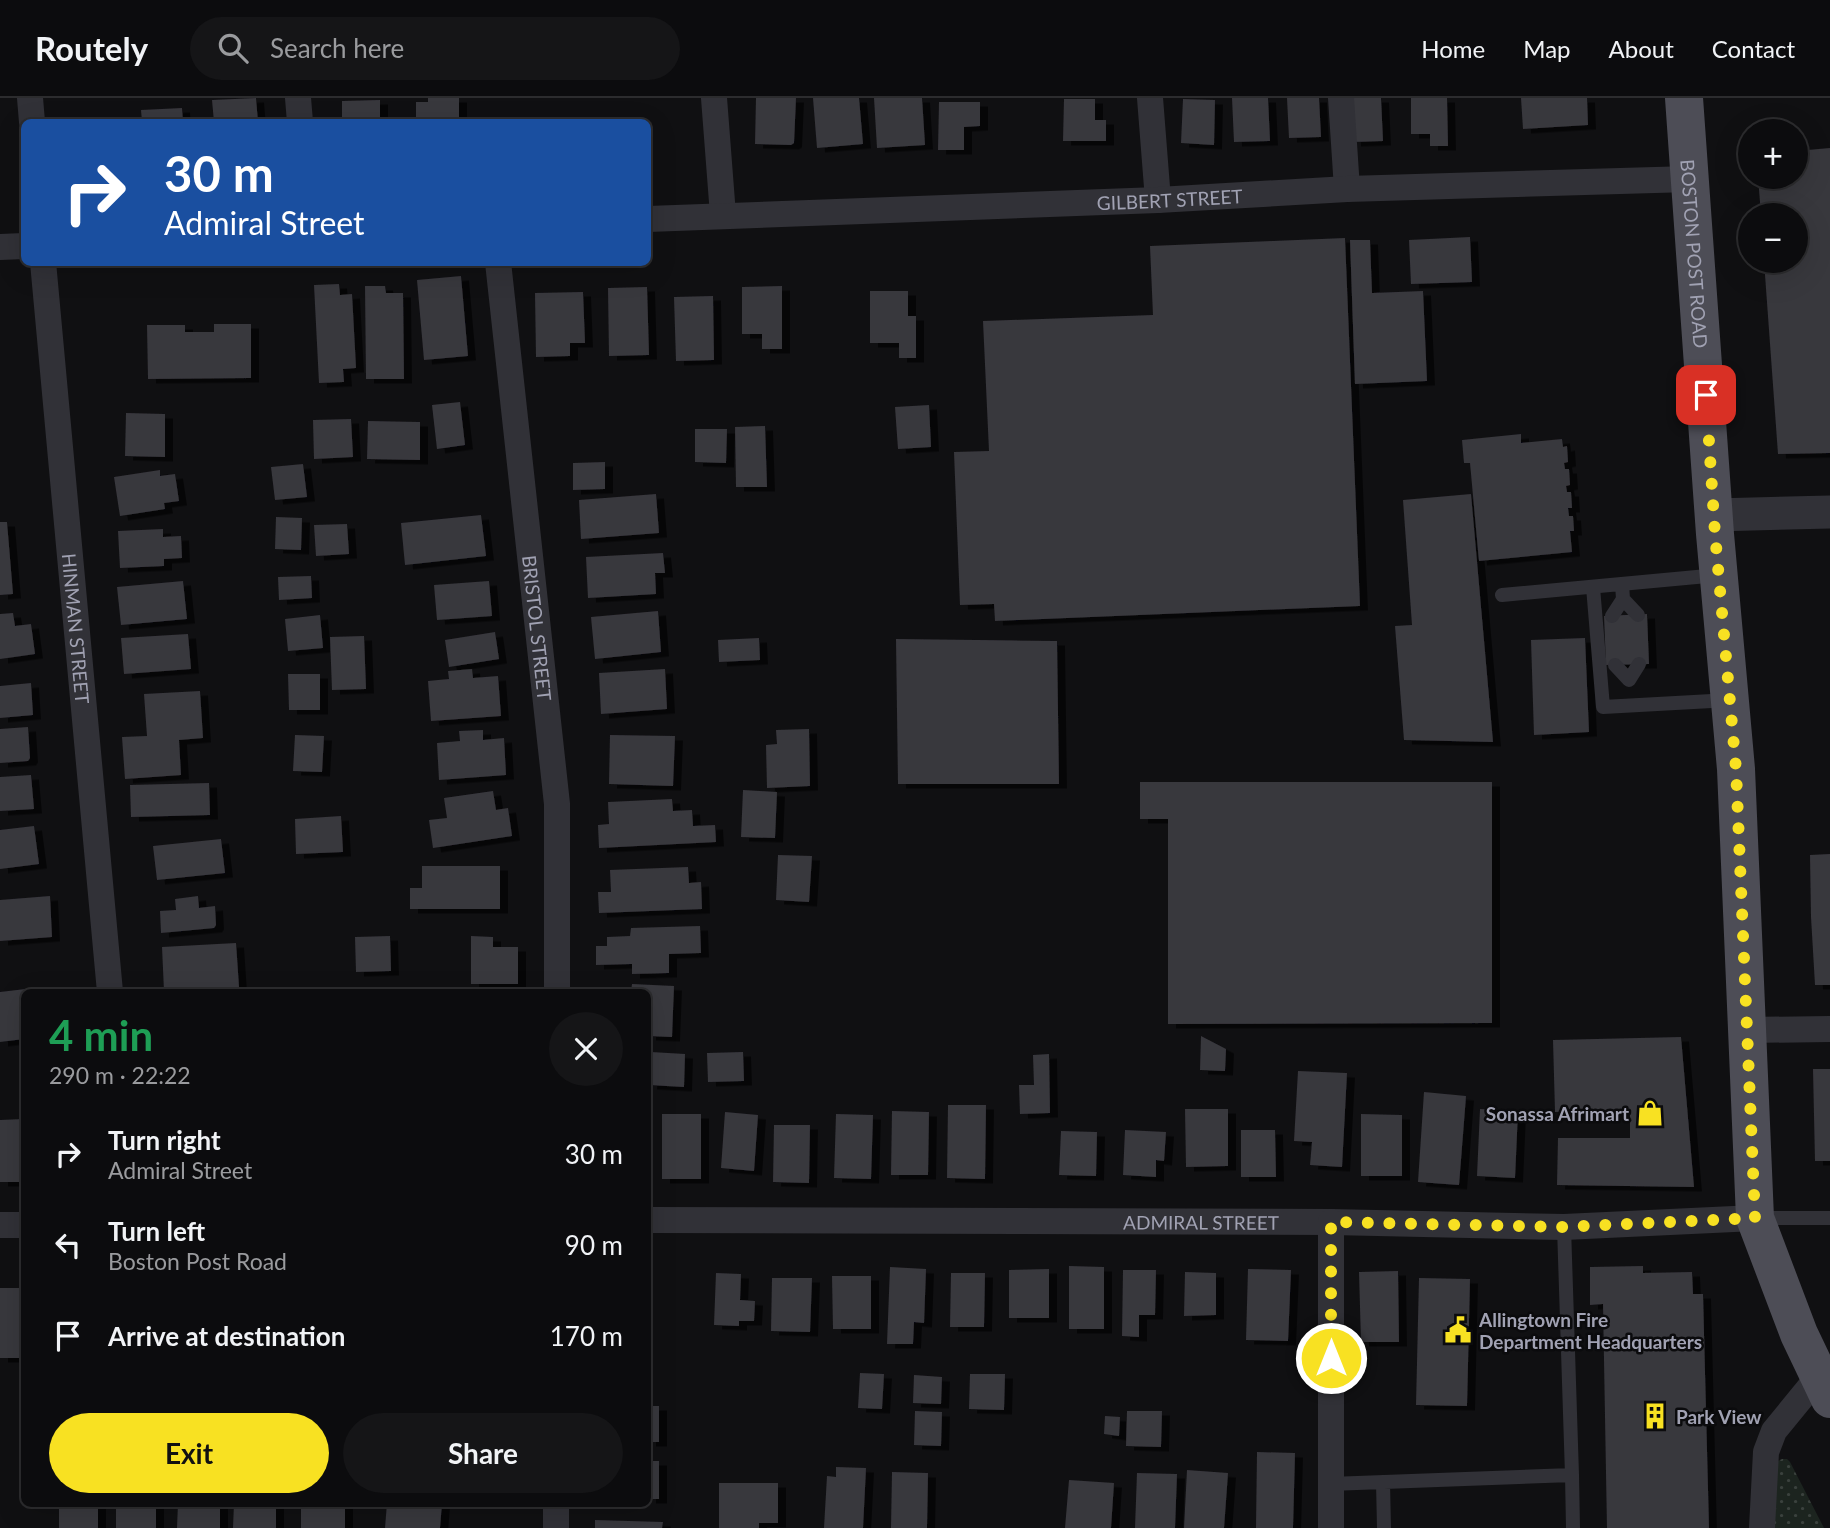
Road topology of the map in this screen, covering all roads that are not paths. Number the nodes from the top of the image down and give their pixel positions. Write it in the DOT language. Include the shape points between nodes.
graph roads {
  1 [pos="30,98"];
  2 [pos="298,98"];
  3 [pos="714,98"];
  4 [pos="1150,98"];
  5 [pos="1341,98"];
  6 [pos="1684,98"];
  7 [pos="32,119"];
  8 [pos="300,119"];
  9 [pos="1690,179"];
  10 [pos="1347,190"];
  11 [pos="1158,200"];
  12 [pos="723,215"];
  13 [pos="651,219"];
  14 [pos="21,246"];
  15 [pos="0,247"];
  16 [pos="43,266"];
  17 [pos="498,266"];
  18 [pos="1830,512"];
  19 [pos="1714,515"];
  20 [pos="1719,575"];
  21 [pos="1593,587"];
  22 [pos="1623,592"];
  23 [pos="1502,595"];
  24 [pos="1637,615"];
  25 [pos="1612,616"];
  26 [pos="1639,664"];
  27 [pos="1615,665"];
  28 [pos="1629,680"];
  29 [pos="1730,700"];
  30 [pos="1630,705"];
  31 [pos="110,989"];
  32 [pos="557,989"];
  33 [pos="1830,1029"];
  34 [pos="1746,1030"];
  35 [pos="1755,1218"];
  36 [pos="1830,1218"];
  37 [pos="651,1220"];
  38 [pos="1331,1222"];
  39 [pos="0,1225"];
  40 [pos="21,1225"];
  41 [pos="1564,1227"];
  42 [pos="1824,1387"];
  43 [pos="1572,1475"];
  44 [pos="1383,1482"];
  45 [pos="1330,1484"];
  46 [pos="556,1507"];
  47 [pos="556,1528"];
  48 [pos="1331,1528"];
  49 [pos="1384,1528"];
  50 [pos="1573,1528"];
  51 [pos="1762,1528"];
  1 -- 7 [label="street"];
  2 -- 8 [label="street"];
  3 -- 12 [label="street"];
  4 -- 11 [label="street"];
  5 -- 10 [label="street"];
  6 -- 9 [label="main road, BOSTON POST ROAD"];
  9 -- 10 [label="street, GILBERT STREET"];
  9 -- 19 [label="main road, BOSTON POST ROAD"];
  10 -- 11 [label="street, GILBERT STREET"];
  11 -- 12 [label="street, GILBERT STREET"];
  12 -- 13 [label="street, GILBERT STREET"];
  14 -- 15 [label="street"];
  16 -- 31 [label="street, HINMAN STREET"];
  17 -- 32 [label="street, BRISTOL STREET" via="557,804"];
  18 -- 19 [label="street"];
  19 -- 20 [label="main road, BOSTON POST ROAD"];
  20 -- 22 [label="lane"];
  20 -- 29 [label="main road, BOSTON POST ROAD"];
  21 -- 22 [label="lane"];
  21 -- 23 [label="lane"];
  21 -- 30 [label="lane" via="1604,707"];
  22 -- 24 [label="lane"];
  22 -- 25 [label="lane"];
  26 -- 28 [label="lane"];
  27 -- 28 [label="lane"];
  28 -- 30 [label="lane"];
  29 -- 30 [label="lane"];
  29 -- 34 [label="main road, BOSTON POST ROAD"];
  33 -- 34 [label="street"];
  34 -- 35 [label="main road, BOSTON POST ROAD"];
  35 -- 36 [label="lane"];
  35 -- 41 [label="street, ADMIRAL STREET"];
  35 -- 42 [label="main road, BOSTON POST ROAD"];
  37 -- 38 [label="street, ADMIRAL STREET"];
  38 -- 41 [label="street, ADMIRAL STREET"];
  38 -- 45 [label="street"];
  39 -- 40 [label="street"];
  41 -- 43 [label="lane"];
  42 -- 51 [label="street" via="1774,1430 1769,1440"];
  43 -- 44 [label="lane"];
  43 -- 50 [label="lane"];
  44 -- 45 [label="lane"];
  44 -- 49 [label="lane"];
  45 -- 48 [label="street"];
  46 -- 47 [label="street"];
}
